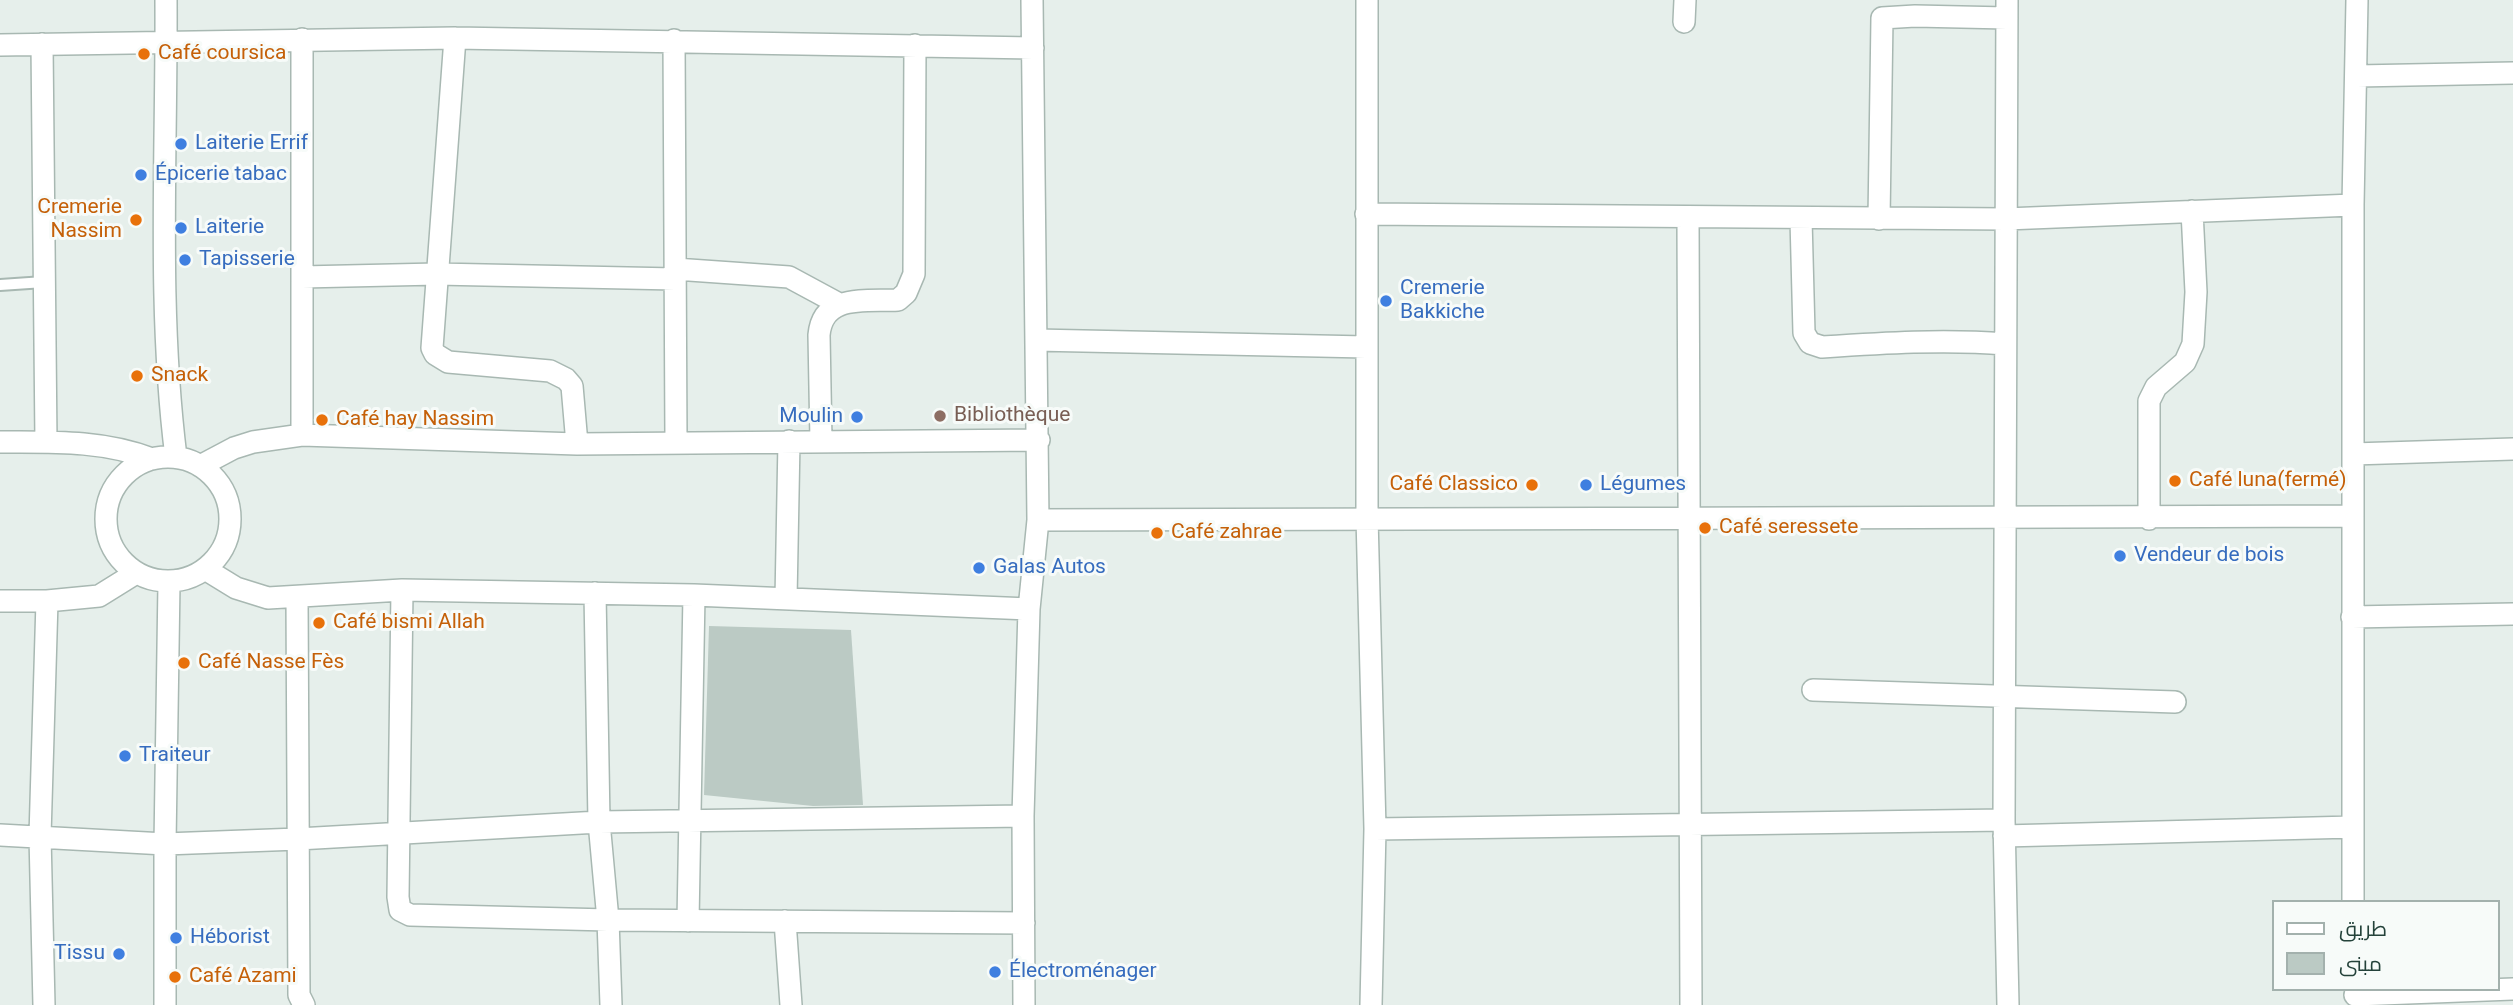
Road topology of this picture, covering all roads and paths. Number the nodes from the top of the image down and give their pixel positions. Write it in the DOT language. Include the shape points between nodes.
graph roads {
  1 [pos="166,0"];
  2 [pos="1032,0"];
  3 [pos="1367,0"];
  4 [pos="1685,0"];
  5 [pos="2357,0"];
  6 [pos="2007,9"];
  7 [pos="1684,22"];
  8 [pos="455,38"];
  9 [pos="302,39"];
  10 [pos="674,40"];
  11 [pos="166,41"];
  12 [pos="42,44"];
  13 [pos="0,45"];
  14 [pos="915,45"];
  15 [pos="1034,48"];
  16 [pos="2513,73"];
  17 [pos="2357,76"];
  18 [pos="2353,205"];
  19 [pos="2192,211"];
  20 [pos="1366,214"];
  21 [pos="1688,218"];
  22 [pos="1801,219"];
  23 [pos="1880,219"];
  24 [pos="2006,219"];
  25 [pos="437,274"];
  26 [pos="675,274"];
  27 [pos="302,277"];
  28 [pos="44,282"];
  29 [pos="0,285"];
  30 [pos="839,303"];
  31 [pos="1036,340"];
  32 [pos="2005,344"];
  33 [pos="1366,347"];
  34 [pos="302,435"];
  35 [pos="1039,440"];
  36 [pos="0,442"];
  37 [pos="46,442"];
  38 [pos="676,442"];
  39 [pos="789,442"];
  40 [pos="821,442"];
  41 [pos="577,444"];
  42 [pos="2513,449"];
  43 [pos="2353,454"];
  44 [pos="176,457"];
  45 [pos="152,459"];
  46 [pos="200,466"];
  47 [pos="2353,516"];
  48 [pos="1367,517"];
  49 [pos="1691,517"];
  50 [pos="2149,519"];
  51 [pos="1038,520"];
  52 [pos="2004,520"];
  53 [pos="205,569"];
  54 [pos="136,573"];
  55 [pos="169,583"];
  56 [pos="402,590"];
  57 [pos="595,593"];
  58 [pos="694,595"];
  59 [pos="297,597"];
  60 [pos="786,599"];
  61 [pos="0,601"];
  62 [pos="47,601"];
  63 [pos="1029,609"];
  64 [pos="2513,614"];
  65 [pos="2353,617"];
  66 [pos="1813,690"];
  67 [pos="2005,696"];
  68 [pos="2175,702"];
  69 [pos="1023,816"];
  70 [pos="691,820"];
  71 [pos="600,822"];
  72 [pos="1689,825"];
  73 [pos="2352,827"];
  74 [pos="2004,828"];
  75 [pos="1376,830"];
  76 [pos="400,833"];
  77 [pos="0,835"];
  78 [pos="40,836"];
  79 [pos="298,839"];
  80 [pos="164,844"];
  81 [pos="2353,900"];
  82 [pos="608,920"];
  83 [pos="688,921"];
  84 [pos="785,921"];
  85 [pos="1024,923"];
  86 [pos="2468,991"];
  87 [pos="2354,996"];
  88 [pos="44,1005"];
  89 [pos="165,1005"];
  90 [pos="304,1005"];
  91 [pos="611,1005"];
  92 [pos="791,1005"];
  93 [pos="1024,1005"];
  94 [pos="1371,1005"];
  95 [pos="1691,1005"];
  96 [pos="2008,1005"];
  1 -- 11 [label="street"];
  2 -- 15 [label="street"];
  3 -- 20 [label="street"];
  4 -- 7 [label="street"];
  5 -- 17 [label="street"];
  6 -- 23 [label="street" via="1882,18"];
  6 -- 24 [label="street"];
  8 -- 9 [label="street"];
  8 -- 10 [label="street"];
  8 -- 25 [label="street"];
  9 -- 11 [label="street"];
  9 -- 27 [label="street"];
  10 -- 14 [label="street"];
  10 -- 26 [label="street"];
  11 -- 12 [label="street"];
  11 -- 44 [label="street" via="166,346"];
  12 -- 13 [label="street"];
  12 -- 28 [label="street"];
  14 -- 15 [label="street"];
  14 -- 30 [label="street" via="914,274 898,300"];
  15 -- 31 [label="street"];
  16 -- 17 [label="street"];
  17 -- 18 [label="street"];
  18 -- 19 [label="street"];
  18 -- 43 [label="street"];
  19 -- 24 [label="street"];
  19 -- 50 [label="street" via="2193,344 2185,362 2156,387 2149,401"];
  20 -- 21 [label="street"];
  20 -- 33 [label="street"];
  21 -- 22 [label="street"];
  21 -- 49 [label="street"];
  22 -- 23 [label="street"];
  22 -- 32 [label="street" via="1804,333 1810,343 1822,347 1918,341"];
  23 -- 24 [label="street"];
  24 -- 32 [label="street"];
  25 -- 26 [label="street"];
  25 -- 27 [label="street"];
  25 -- 41 [label="street" via="435,354 448,362 560,375 572,386"];
  26 -- 30 [label="street" via="789,277"];
  26 -- 38 [label="street"];
  27 -- 34 [label="street"];
  28 -- 29 [label="lane"];
  28 -- 37 [label="street"];
  30 -- 40 [label="street" via="820,322"];
  31 -- 33 [label="street"];
  31 -- 35 [label="street"];
  32 -- 52 [label="street"];
  33 -- 48 [label="street"];
  34 -- 41 [label="street"];
  34 -- 46 [label="street" via="234,447"];
  35 -- 40 [label="street"];
  35 -- 51 [label="street"];
  36 -- 37 [label="street"];
  37 -- 45 [label="street" via="116,447"];
  38 -- 39 [label="street"];
  38 -- 41 [label="street"];
  39 -- 40 [label="street"];
  39 -- 60 [label="street"];
  42 -- 43 [label="street"];
  43 -- 47 [label="street"];
  44 -- 45 [label="street"];
  44 -- 46 [label="street"];
  45 -- 54 [label="street" via="130,469 114,488 106,510 107,535 118,557"];
  46 -- 53 [label="street" via="218,482 228,504 230,528 222,551"];
  47 -- 50 [label="street"];
  47 -- 65 [label="street"];
  48 -- 49 [label="street"];
  48 -- 51 [label="street"];
  48 -- 75 [label="street"];
  49 -- 52 [label="street"];
  49 -- 72 [label="street"];
  50 -- 52 [label="street"];
  51 -- 63 [label="street"];
  52 -- 67 [label="street"];
  53 -- 55 [label="street"];
  53 -- 59 [label="street" via="251,595"];
  54 -- 55 [label="street"];
  54 -- 62 [label="street" via="99,596"];
  55 -- 80 [label="street"];
  56 -- 57 [label="street"];
  56 -- 59 [label="street"];
  56 -- 76 [label="street"];
  57 -- 58 [label="street"];
  57 -- 71 [label="street"];
  58 -- 60 [label="street"];
  58 -- 70 [label="street"];
  59 -- 79 [label="street"];
  60 -- 63 [label="street"];
  61 -- 62 [label="street"];
  62 -- 78 [label="street"];
  63 -- 69 [label="street"];
  64 -- 65 [label="street"];
  65 -- 73 [label="street"];
  66 -- 67 [label="street"];
  67 -- 68 [label="street"];
  67 -- 74 [label="street"];
  69 -- 70 [label="street"];
  69 -- 85 [label="street"];
  70 -- 71 [label="street"];
  70 -- 83 [label="street"];
  71 -- 76 [label="street"];
  71 -- 82 [label="street"];
  72 -- 74 [label="street"];
  72 -- 75 [label="street"];
  72 -- 95 [label="street"];
  73 -- 74 [label="street"];
  73 -- 81 [label="street"];
  74 -- 96 [label="street"];
  75 -- 94 [label="street"];
  76 -- 79 [label="street"];
  76 -- 82 [label="street" via="399,905 410,915"];
  77 -- 78 [label="street"];
  78 -- 80 [label="street"];
  78 -- 88 [label="street"];
  79 -- 80 [label="street"];
  79 -- 90 [label="street" via="299,995"];
  80 -- 89 [label="street"];
  82 -- 83 [label="street"];
  82 -- 91 [label="street"];
  83 -- 84 [label="street"];
  84 -- 85 [label="street"];
  84 -- 92 [label="street"];
  85 -- 93 [label="street"];
  86 -- 87 [label="street"];
}
